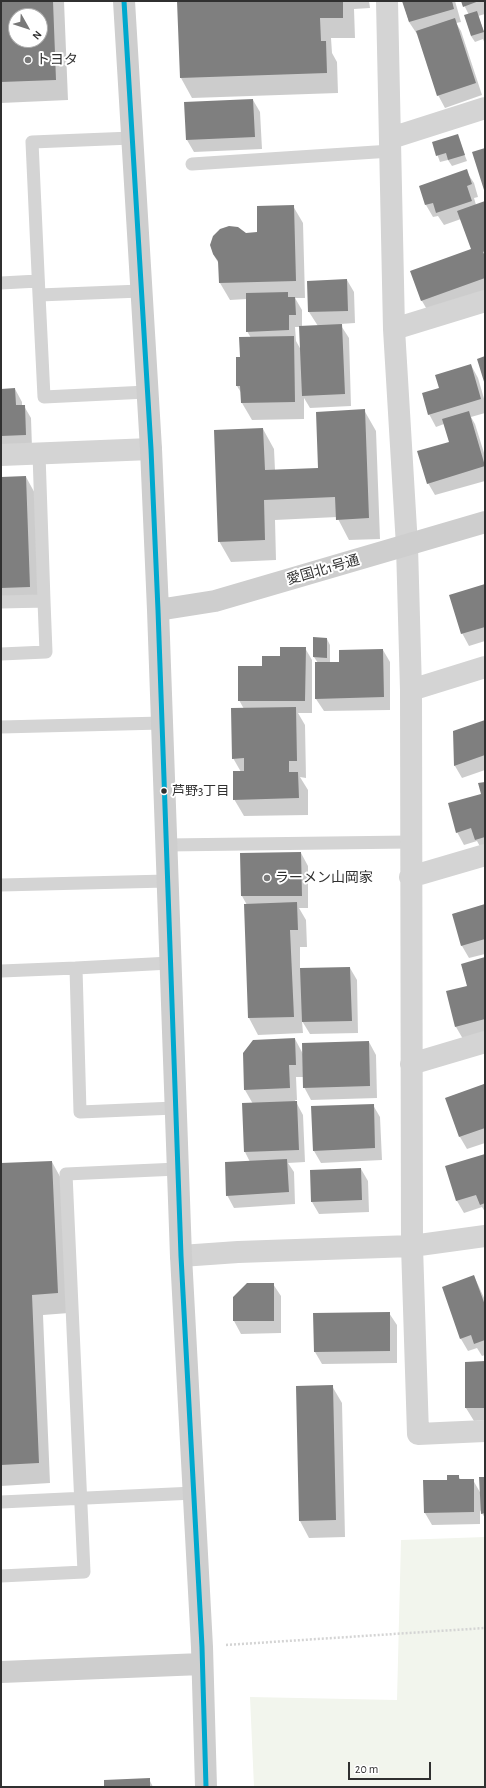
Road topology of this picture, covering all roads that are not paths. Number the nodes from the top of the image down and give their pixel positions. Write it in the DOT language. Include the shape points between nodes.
graph roads {
  1 [pos="124,1"];
  2 [pos="387,1"];
  3 [pos="485,108"];
  4 [pos="132,138"];
  5 [pos="391,144"];
  6 [pos="192,164"];
  7 [pos="38,281"];
  8 [pos="1,283"];
  9 [pos="141,291"];
  10 [pos="39,295"];
  11 [pos="485,301"];
  12 [pos="394,329"];
  13 [pos="147,392"];
  14 [pos="151,449"];
  15 [pos="38,454"];
  16 [pos="1,455"];
  17 [pos="485,522"];
  18 [pos="408,546"];
  19 [pos="44,601"];
  20 [pos="1,602"];
  21 [pos="158,610"];
  22 [pos="1,654"];
  23 [pos="485,667"];
  24 [pos="411,690"];
  25 [pos="162,723"];
  26 [pos="1,727"];
  27 [pos="410,842"];
  28 [pos="166,845"];
  29 [pos="485,855"];
  30 [pos="410,877"];
  31 [pos="167,881"];
  32 [pos="1,885"];
  33 [pos="170,963"];
  34 [pos="76,968"];
  35 [pos="1,971"];
  36 [pos="485,1042"];
  37 [pos="411,1064"];
  38 [pos="175,1108"];
  39 [pos="178,1169"];
  40 [pos="485,1236"];
  41 [pos="412,1246"];
  42 [pos="181,1256"];
  43 [pos="485,1431"];
  44 [pos="194,1493"];
  45 [pos="81,1499"];
  46 [pos="1,1502"];
  47 [pos="1,1576"];
  48 [pos="202,1655"];
  49 [pos="1,1672"];
  50 [pos="206,1787"];
  1 -- 4 [label="street"];
  2 -- 5 [label="street"];
  3 -- 5 [label="street"];
  4 -- 7 [label="lane" via="32,142"];
  4 -- 9 [label="street"];
  5 -- 6 [label="lane"];
  5 -- 12 [label="street"];
  7 -- 8 [label="lane"];
  7 -- 10 [label="lane"];
  9 -- 10 [label="lane"];
  9 -- 13 [label="street"];
  10 -- 13 [label="lane" via="44,397"];
  11 -- 12 [label="street"];
  12 -- 18 [label="street"];
  13 -- 14 [label="street"];
  14 -- 15 [label="street"];
  14 -- 21 [label="street"];
  15 -- 16 [label="street"];
  15 -- 19 [label="lane"];
  17 -- 18 [label="street, 愛国北1号通"];
  18 -- 21 [label="street, 愛国北1号通" via="215,601"];
  18 -- 24 [label="street"];
  19 -- 20 [label="lane"];
  19 -- 22 [label="lane" via="46,652"];
  21 -- 25 [label="street"];
  23 -- 24 [label="street"];
  24 -- 27 [label="street"];
  25 -- 26 [label="lane"];
  25 -- 28 [label="street"];
  27 -- 28 [label="lane"];
  27 -- 30 [label="street"];
  28 -- 31 [label="street"];
  29 -- 30 [label="street"];
  30 -- 37 [label="street"];
  31 -- 32 [label="lane"];
  31 -- 33 [label="street"];
  33 -- 34 [label="lane"];
  33 -- 38 [label="street"];
  34 -- 35 [label="lane"];
  34 -- 38 [label="lane" via="80,1112"];
  36 -- 37 [label="street"];
  37 -- 41 [label="street"];
  38 -- 39 [label="street"];
  39 -- 42 [label="street"];
  39 -- 45 [label="lane" via="66,1174"];
  40 -- 41 [label="street"];
  41 -- 42 [label="street"];
  41 -- 43 [label="street" via="418,1434"];
  42 -- 44 [label="street"];
  44 -- 45 [label="lane"];
  44 -- 48 [label="street"];
  45 -- 46 [label="lane"];
  45 -- 47 [label="lane" via="84,1572"];
  48 -- 49 [label="street"];
  48 -- 50 [label="street"];
}
